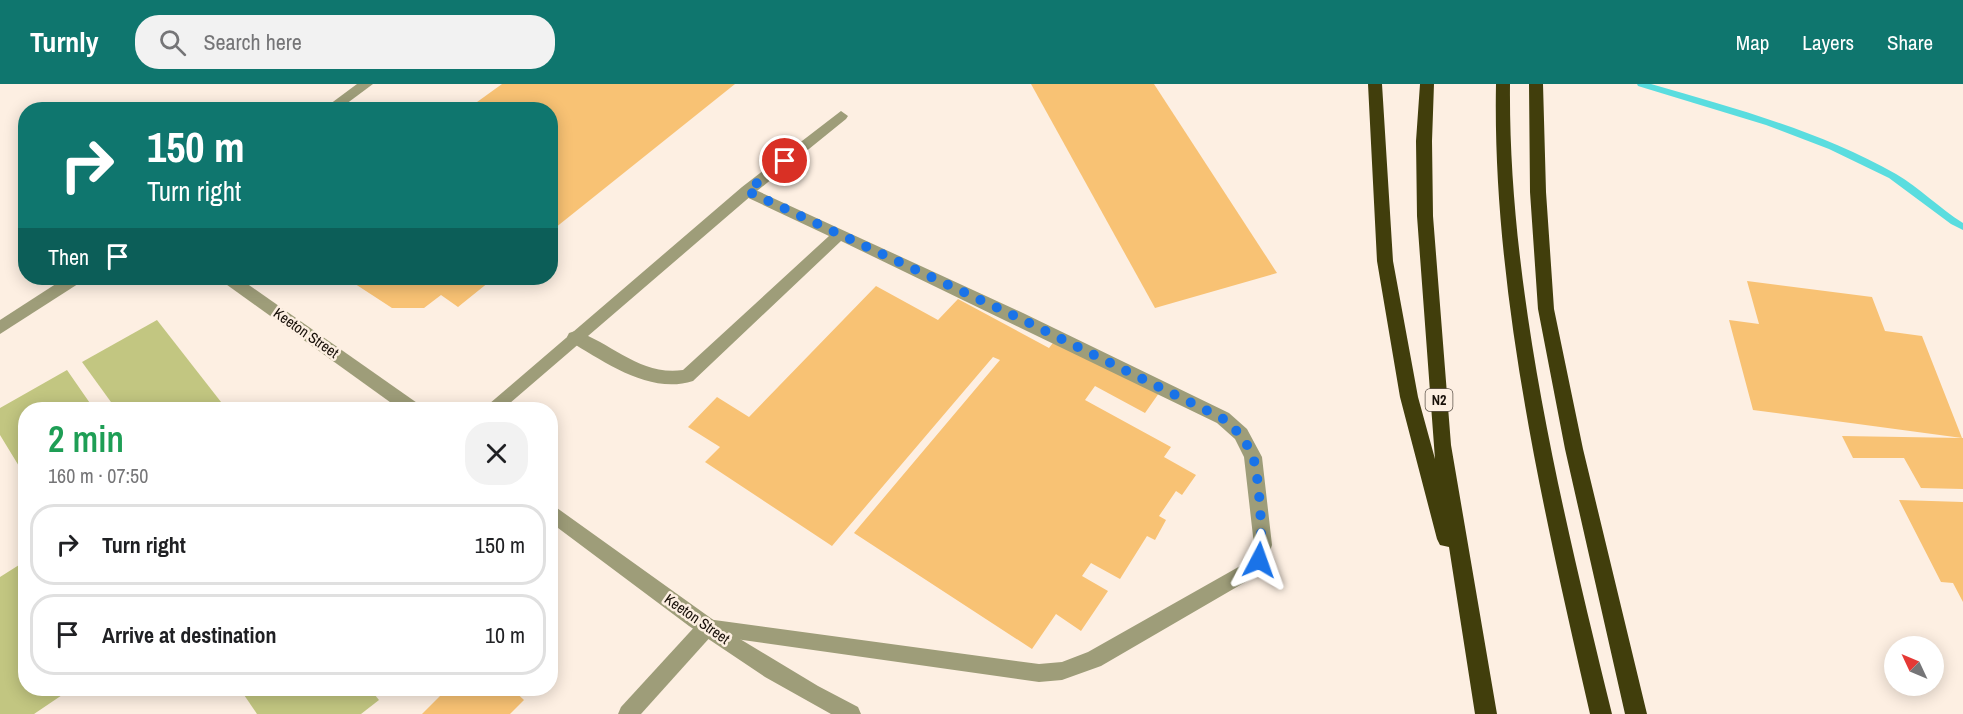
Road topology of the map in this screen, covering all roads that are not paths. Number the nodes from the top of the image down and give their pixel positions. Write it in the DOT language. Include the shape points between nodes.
graph roads {
  1 [pos="366,84"];
  2 [pos="1375,84"];
  3 [pos="1427,84"];
  4 [pos="1503,84"];
  5 [pos="1536,84"];
  6 [pos="340,102"];
  7 [pos="841,116"];
  8 [pos="747,191"];
  9 [pos="839,235"];
  10 [pos="65,285"];
  11 [pos="238,285"];
  12 [pos="0,328"];
  13 [pos="575,337"];
  14 [pos="403,402"];
  15 [pos="499,402"];
  16 [pos="558,516"];
  17 [pos="706,628"];
  18 [pos="1476,645"];
  19 [pos="1599,708"];
  20 [pos="628,714"];
  21 [pos="851,714"];
  22 [pos="1486,714"];
  23 [pos="1636,714"];
  1 -- 6 [label="street"];
  2 -- 18 [label="highway" via="1385,261 1409,397"];
  3 -- 18 [label="highway, N2" via="1425,216 1442,445"];
  4 -- 19 [label="highway" via="1502,154 1514,273 1540,433"];
  5 -- 23 [label="highway" via="1546,309"];
  7 -- 8 [label="street"];
  8 -- 9 [label="street"];
  8 -- 13 [label="street"];
  9 -- 13 [label="street" via="687,376 660,378"];
  9 -- 17 [label="street" via="1222,418 1241,434 1253,457 1263,545 1259,560 1248,571 1094,659 1062,672 1039,673"];
  10 -- 12 [label="street"];
  11 -- 14 [label="street, Keeton Street"];
  13 -- 15 [label="street"];
  16 -- 17 [label="street, Keeton Street"];
  17 -- 20 [label="street"];
  17 -- 21 [label="street, Keeton Street" via="818,698"];
  18 -- 22 [label="highway, N2"];
}
